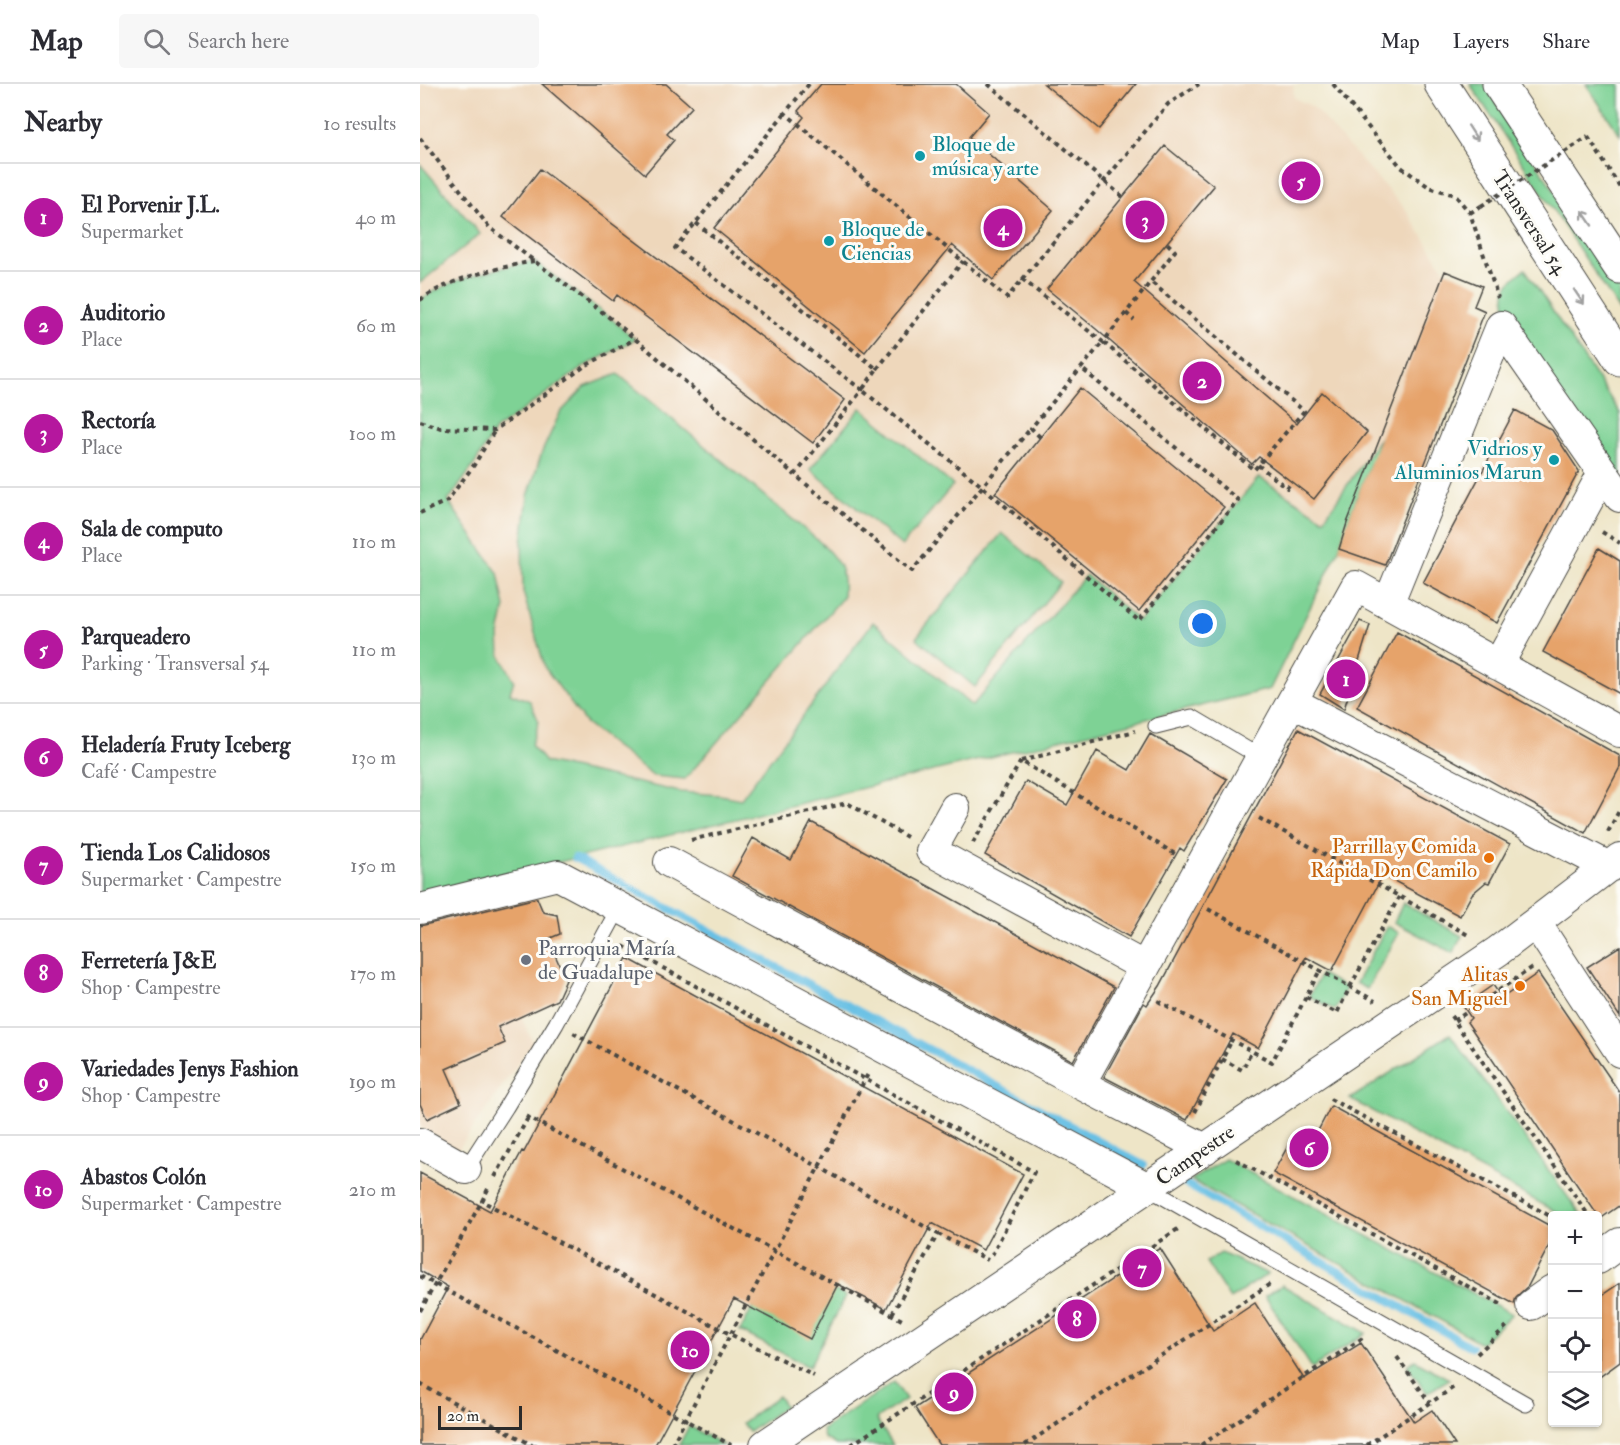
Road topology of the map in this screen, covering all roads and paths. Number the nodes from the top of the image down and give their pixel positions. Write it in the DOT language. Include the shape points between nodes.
graph roads {
  1 [pos="809,84"];
  2 [pos="988,84"];
  3 [pos="1199,84"];
  4 [pos="1333,84"];
  5 [pos="1441,84"];
  6 [pos="1499,84"];
  7 [pos="785,113"];
  8 [pos="420,138"];
  9 [pos="1103,181"];
  10 [pos="1620,187"];
  11 [pos="1122,197"];
  12 [pos="1470,213"];
  13 [pos="696,223"];
  14 [pos="1167,243"];
  15 [pos="534,261"];
  16 [pos="963,261"];
  17 [pos="1620,267"];
  18 [pos="1022,279"];
  19 [pos="1151,282"];
  20 [pos="420,300"];
  21 [pos="1126,313"];
  22 [pos="1134,320"];
  23 [pos="1501,326"];
  24 [pos="635,339"];
  25 [pos="1103,342"];
  26 [pos="1620,359"];
  27 [pos="1082,368"];
  28 [pos="877,369"];
  29 [pos="862,390"];
  30 [pos="420,421"];
  31 [pos="1031,428"];
  32 [pos="495,430"];
  33 [pos="1040,437"];
  34 [pos="1258,465"];
  35 [pos="1604,473"];
  36 [pos="795,475"];
  37 [pos="1292,482"];
  38 [pos="983,487"];
  39 [pos="1620,497"];
  40 [pos="420,513"];
  41 [pos="1388,604"];
  42 [pos="1498,665"];
  43 [pos="1292,702"];
  44 [pos="1156,726"];
  45 [pos="1620,732"];
  46 [pos="1260,757"];
  47 [pos="1021,761"];
  48 [pos="1234,805"];
  49 [pos="955,808"];
  50 [pos="931,851"];
  51 [pos="669,862"];
  52 [pos="1614,863"];
  53 [pos="960,866"];
  54 [pos="1199,868"];
  55 [pos="1184,896"];
  56 [pos="1400,897"];
  57 [pos="620,906"];
  58 [pos="420,909"];
  59 [pos="1536,923"];
  60 [pos="1498,951"];
  61 [pos="1555,953"];
  62 [pos="618,956"];
  63 [pos="1320,970"];
  64 [pos="1139,977"];
  65 [pos="1350,987"];
  66 [pos="1436,994"];
  67 [pos="1306,997"];
  68 [pos="1454,1021"];
  69 [pos="556,1024"];
  70 [pos="580,1024"];
  71 [pos="575,1034"];
  72 [pos="1232,1040"];
  73 [pos="882,1048"];
  74 [pos="1252,1051"];
  75 [pos="1620,1052"];
  76 [pos="1222,1059"];
  77 [pos="866,1079"];
  78 [pos="1301,1083"];
  79 [pos="1080,1084"];
  80 [pos="506,1107"];
  81 [pos="420,1143"];
  82 [pos="1199,1144"];
  83 [pos="819,1167"];
  84 [pos="466,1169"];
  85 [pos="1148,1188"];
  86 [pos="482,1201"];
  87 [pos="1585,1211"];
  88 [pos="1548,1215"];
  89 [pos="1180,1227"];
  90 [pos="938,1234"];
  91 [pos="1620,1243"];
  92 [pos="774,1252"];
  93 [pos="1602,1256"];
  94 [pos="420,1276"];
  95 [pos="1281,1277"];
  96 [pos="434,1284"];
  97 [pos="1531,1301"];
  98 [pos="420,1311"];
  99 [pos="892,1314"];
  100 [pos="730,1334"];
  101 [pos="930,1335"];
  102 [pos="1367,1335"];
  103 [pos="1497,1335"];
  104 [pos="1397,1356"];
  105 [pos="1470,1361"];
  106 [pos="420,1384"];
  107 [pos="1455,1386"];
  108 [pos="844,1392"];
  109 [pos="1430,1403"];
  110 [pos="1526,1404"];
  111 [pos="685,1420"];
  112 [pos="532,1445"];
  113 [pos="672,1445"];
  114 [pos="731,1445"];
  115 [pos="765,1445"];
  116 [pos="851,1445"];
  117 [pos="1025,1445"];
  118 [pos="1201,1445"];
  119 [pos="1367,1445"];
  1 -- 7 [label="path"];
  2 -- 9 [label="path"];
  3 -- 9 [label="path" via="1168,104"];
  4 -- 12 [label="path" via="1401,167 1429,187 1455,195"];
  5 -- 26 [label="main road, Transversal 54, one-way"];
  17 -- 6 [label="main road, one-way"];
  7 -- 13 [label="path"];
  7 -- 16 [label="path"];
  8 -- 15 [label="path" via="489,227"];
  9 -- 11 [label="path"];
  9 -- 18 [label="path"];
  10 -- 12 [label="path, bridge" via="1588,137"];
  12 -- 23 [label="path" via="1500,304"];
  13 -- 28 [label="path"];
  13 -- 29 [label="path" via="675,248"];
  14 -- 19 [label="path" via="1175,250"];
  15 -- 20 [label="path" via="480,272"];
  15 -- 24 [label="path"];
  16 -- 18 [label="path" via="1006,298"];
  16 -- 28 [label="path"];
  18 -- 25 [label="path"];
  19 -- 21 [label="path"];
  19 -- 34 [label="path" via="1304,411"];
  21 -- 22 [label="path"];
  21 -- 25 [label="path"];
  23 -- 35 [label="street"];
  23 -- 41 [label="street"];
  24 -- 32 [label="path" via="585,366"];
  24 -- 36 [label="path"];
  25 -- 27 [label="path"];
  25 -- 34 [label="path" via="1254,471"];
  27 -- 31 [label="path"];
  27 -- 38 [label="path" via="1238,500 1139,621"];
  28 -- 29 [label="path"];
  29 -- 36 [label="path"];
  29 -- 38 [label="path"];
  30 -- 32 [label="path" via="441,428"];
  31 -- 33 [label="path"];
  31 -- 38 [label="path"];
  32 -- 40 [label="path" via="447,501"];
  34 -- 37 [label="path" via="1287,488"];
  35 -- 39 [label="street"];
  35 -- 42 [label="street"];
  36 -- 38 [label="path" via="912,571"];
  41 -- 42 [label="street"];
  41 -- 43 [label="street" via="1356,586"];
  42 -- 45 [label="street"];
  43 -- 46 [label="street"];
  43 -- 52 [label="street"];
  44 -- 46 [label="lane" via="1192,717"];
  44 -- 47 [label="path"];
  46 -- 48 [label="street"];
  47 -- 53 [label="path"];
  47 -- 54 [label="path"];
  48 -- 54 [label="street"];
  48 -- 56 [label="path"];
  49 -- 50 [label="street"];
  50 -- 51 [label="path" via="847,803 680,843"];
  50 -- 53 [label="street"];
  51 -- 79 [label="street"];
  52 -- 59 [label="street, Campestre"];
  53 -- 64 [label="street"];
  54 -- 55 [label="street"];
  55 -- 63 [label="path"];
  55 -- 64 [label="street"];
  56 -- 60 [label="path"];
  56 -- 65 [label="path"];
  57 -- 58 [label="street" via="558,875"];
  57 -- 69 [label="lane"];
  57 -- 73 [label="street"];
  59 -- 60 [label="street, Campestre"];
  59 -- 61 [label="street"];
  60 -- 66 [label="street, Campestre"];
  61 -- 68 [label="path"];
  61 -- 75 [label="street"];
  62 -- 77 [label="path" via="623,946"];
  63 -- 65 [label="path"];
  63 -- 67 [label="path"];
  64 -- 72 [label="path"];
  64 -- 79 [label="street"];
  65 -- 67 [label="path" via="1337,1013"];
  66 -- 68 [label="path"];
  66 -- 78 [label="street, Campestre"];
  67 -- 74 [label="path" via="1272,1062"];
  68 -- 87 [label="path"];
  69 -- 71 [label="path"];
  69 -- 80 [label="lane"];
  70 -- 71 [label="path"];
  71 -- 83 [label="path"];
  72 -- 74 [label="path"];
  72 -- 76 [label="path"];
  73 -- 77 [label="path"];
  73 -- 85 [label="street"];
  74 -- 76 [label="path" via="1242,1070"];
  76 -- 82 [label="path"];
  77 -- 83 [label="path"];
  77 -- 90 [label="path" via="1034,1172 990,1261"];
  78 -- 82 [label="street, Campestre"];
  78 -- 88 [label="path"];
  79 -- 82 [label="street"];
  80 -- 84 [label="lane"];
  80 -- 92 [label="path"];
  81 -- 84 [label="street"];
  82 -- 85 [label="street, Campestre"];
  82 -- 97 [label="path"];
  83 -- 90 [label="path"];
  83 -- 92 [label="path"];
  84 -- 86 [label="path" via="492,1183"];
  85 -- 101 [label="street, Campestre"];
  85 -- 110 [label="lane"];
  86 -- 96 [label="path"];
  86 -- 100 [label="path"];
  89 -- 116 [label="path"];
  90 -- 99 [label="path"];
  91 -- 93 [label="street"];
  92 -- 99 [label="path"];
  92 -- 100 [label="path"];
  94 -- 96 [label="path"];
  95 -- 117 [label="path"];
  96 -- 98 [label="path"];
  96 -- 111 [label="path"];
  99 -- 101 [label="path"];
  100 -- 108 [label="path"];
  100 -- 111 [label="path"];
  101 -- 108 [label="street, Campestre"];
  102 -- 118 [label="path"];
  103 -- 105 [label="path"];
  104 -- 109 [label="path"];
  106 -- 112 [label="path"];
  107 -- 109 [label="path"];
  108 -- 115 [label="street, Campestre"];
  109 -- 119 [label="path"];
  111 -- 113 [label="path"];
  111 -- 114 [label="path"];
}
